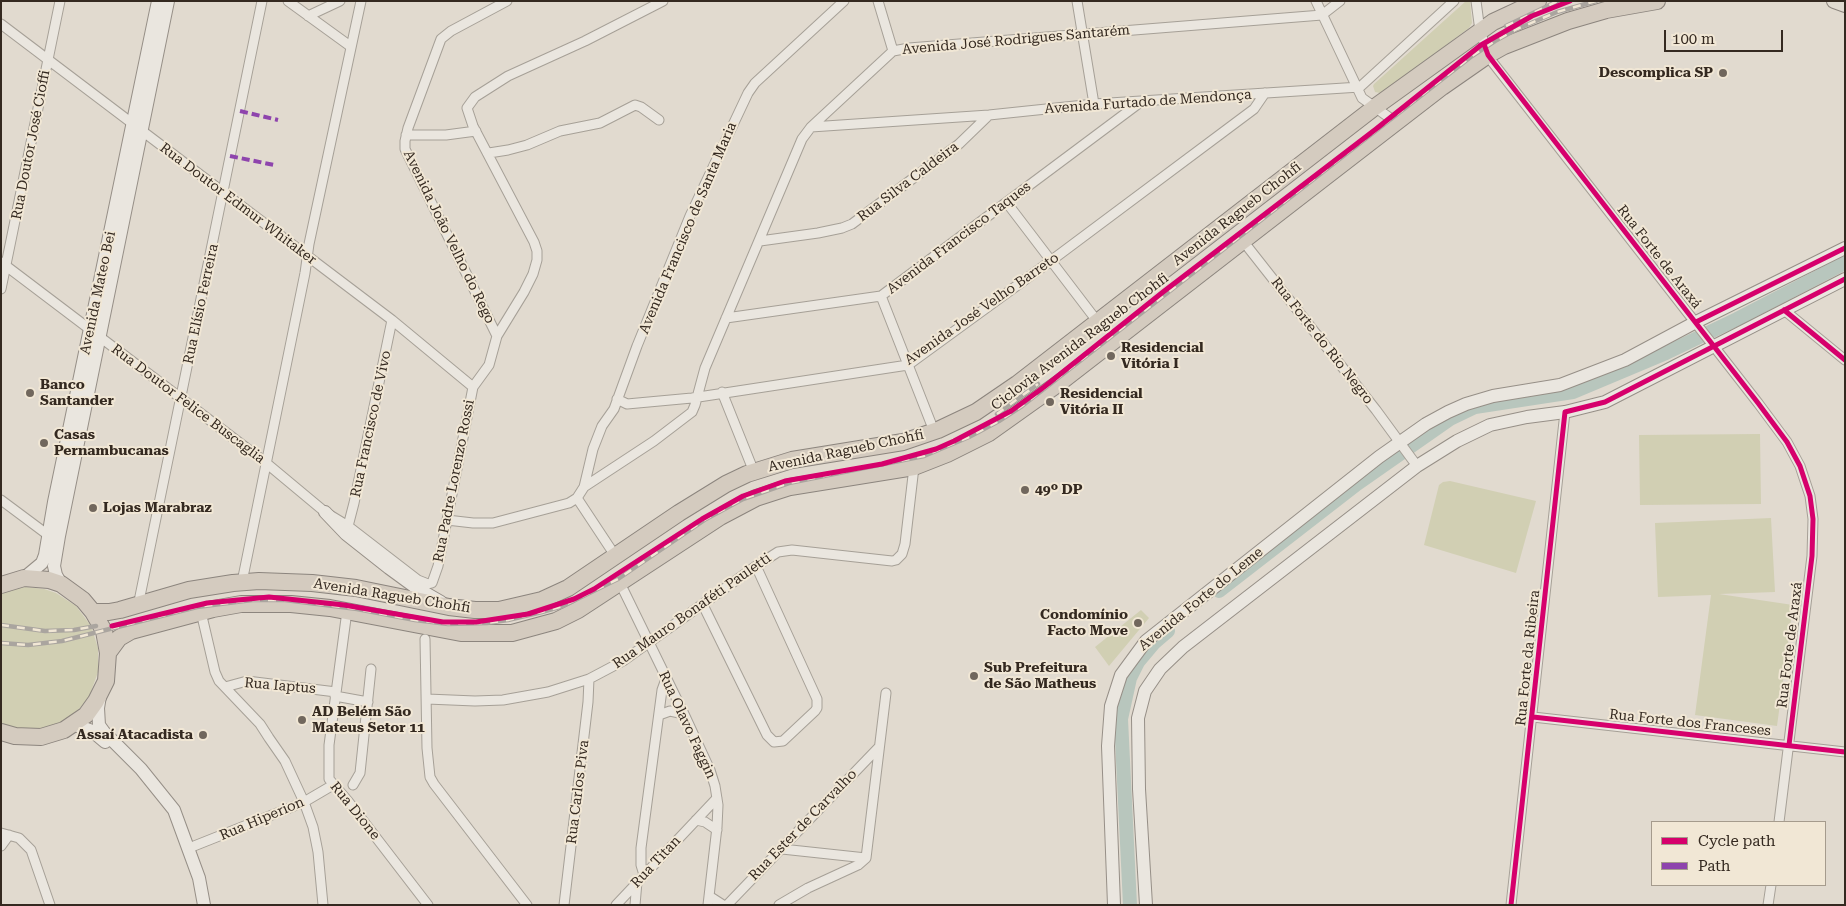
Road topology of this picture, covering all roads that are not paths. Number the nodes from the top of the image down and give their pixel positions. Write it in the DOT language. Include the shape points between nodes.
graph roads {
  1 [pos="60,1"];
  2 [pos="158,1"];
  3 [pos="168,1"];
  4 [pos="262,1"];
  5 [pos="288,1"];
  6 [pos="340,1"];
  7 [pos="360,1"];
  8 [pos="506,1"];
  9 [pos="844,1"];
  10 [pos="878,1"];
  11 [pos="1077,1"];
  12 [pos="1316,1"];
  13 [pos="1340,1"];
  14 [pos="1454,1"];
  15 [pos="1476,1"];
  16 [pos="1538,1"];
  17 [pos="1657,1"];
  18 [pos="1834,1"];
  19 [pos="662,2"];
  20 [pos="1845,5"];
  21 [pos="1322,15"];
  22 [pos="308,16"];
  23 [pos="1,24"];
  24 [pos="1480,31"];
  25 [pos="1083,34"];
  26 [pos="350,46"];
  27 [pos="893,51"];
  28 [pos="1488,55"];
  29 [pos="48,59"];
  30 [pos="1356,88"];
  31 [pos="1266,93"];
  32 [pos="1142,101"];
  33 [pos="1112,103"];
  34 [pos="1094,104"];
  35 [pos="1374,108"];
  36 [pos="989,115"];
  37 [pos="659,120"];
  38 [pos="1113,121"];
  39 [pos="1398,123"];
  40 [pos="137,127"];
  41 [pos="811,128"];
  42 [pos="476,131"];
  43 [pos="406,135"];
  44 [pos="489,153"];
  45 [pos="223,192"];
  46 [pos="1006,203"];
  47 [pos="760,241"];
  48 [pos="1243,241"];
  49 [pos="1845,248"];
  50 [pos="307,256"];
  51 [pos="1052,260"];
  52 [pos="4,264"];
  53 [pos="1845,279"];
  54 [pos="1,289"];
  55 [pos="881,296"];
  56 [pos="1784,310"];
  57 [pos="726,318"];
  58 [pos="392,320"];
  59 [pos="1097,321"];
  60 [pos="1698,325"];
  61 [pos="95,333"];
  62 [pos="498,336"];
  63 [pos="1713,344"];
  64 [pos="1845,360"];
  65 [pos="908,365"];
  66 [pos="473,387"];
  67 [pos="722,392"];
  68 [pos="697,397"];
  69 [pos="182,398"];
  70 [pos="617,399"];
  71 [pos="1565,412"];
  72 [pos="942,428"];
  73 [pos="1401,445"];
  74 [pos="954,451"];
  75 [pos="265,462"];
  76 [pos="1415,464"];
  77 [pos="914,467"];
  78 [pos="754,472"];
  79 [pos="584,487"];
  80 [pos="577,498"];
  81 [pos="1,500"];
  82 [pos="325,512"];
  83 [pos="447,520"];
  84 [pos="347,530"];
  85 [pos="48,535"];
  86 [pos="614,558"];
  87 [pos="756,566"];
  88 [pos="435,576"];
  89 [pos="24,578"];
  90 [pos="623,580"];
  91 [pos="242,582"];
  92 [pos="61,584"];
  93 [pos="1,585"];
  94 [pos="703,604"];
  95 [pos="138,606"];
  96 [pos="449,607"];
  97 [pos="347,611"];
  98 [pos="93,612"];
  99 [pos="201,612"];
  100 [pos="425,639"];
  101 [pos="648,642"];
  102 [pos="108,653"];
  103 [pos="371,668"];
  104 [pos="666,678"];
  105 [pos="589,679"];
  106 [pos="225,687"];
  107 [pos="886,693"];
  108 [pos="100,694"];
  109 [pos="336,694"];
  110 [pos="426,699"];
  111 [pos="368,702"];
  112 [pos="659,714"];
  113 [pos="684,714"];
  114 [pos="1533,717"];
  115 [pos="73,724"];
  116 [pos="1,732"];
  117 [pos="1789,745"];
  118 [pos="879,747"];
  119 [pos="1845,752"];
  120 [pos="332,785"];
  121 [pos="353,785"];
  122 [pos="717,798"];
  123 [pos="304,802"];
  124 [pos="176,817"];
  125 [pos="696,820"];
  126 [pos="1779,821"];
  127 [pos="717,830"];
  128 [pos="5,834"];
  129 [pos="1,846"];
  130 [pos="189,848"];
  131 [pos="782,849"];
  132 [pos="866,858"];
  133 [pos="641,878"];
  134 [pos="1771,886"];
  135 [pos="708,900"];
  136 [pos="50,905"];
  137 [pos="204,905"];
  138 [pos="323,905"];
  139 [pos="428,905"];
  140 [pos="527,905"];
  141 [pos="564,905"];
  142 [pos="616,905"];
  143 [pos="635,905"];
  144 [pos="723,905"];
  145 [pos="727,905"];
  146 [pos="779,905"];
  147 [pos="1114,905"];
  148 [pos="1146,905"];
  149 [pos="1511,905"];
  150 [pos="1768,905"];
  1 -- 29 [label="street, Rua Doutor José Cioffi"];
  2 -- 40 [label="main road, Avenida Mateo Bei"];
  3 -- 40 [label="main road, Avenida Mateo Bei"];
  4 -- 45 [label="street, Rua Elísio Ferreira"];
  5 -- 22 [label="street"];
  6 -- 22 [label="street"];
  7 -- 26 [label="street"];
  8 -- 43 [label="street, Avenida João Velho do Rego" via="441,39"];
  9 -- 70 [label="street, Avenida Francisco de Santa Maria" via="748,93 690,216"];
  10 -- 27 [label="street"];
  11 -- 25 [label="street"];
  12 -- 21 [label="street"];
  13 -- 21 [label="street"];
  14 -- 30 [label="street"];
  15 -- 24 [label="street"];
  16 -- 24 [label="highway, Avenida Ragueb Chohfi"];
  17 -- 28 [label="highway, Avenida Ragueb Chohfi" via="1568,21"];
  18 -- 20 [label="main road"];
  19 -- 42 [label="street" via="508,76 475,97 467,108"];
  21 -- 25 [label="street, Avenida José Rodrigues Santarém"];
  21 -- 30 [label="street"];
  22 -- 26 [label="street"];
  23 -- 29 [label="street, Rua Doutor Edmur Whitaker"];
  24 -- 28 [label="street"];
  24 -- 35 [label="highway, Avenida Ragueb Chohfi"];
  25 -- 27 [label="street, Avenida José Rodrigues Santarém"];
  25 -- 34 [label="street"];
  26 -- 50 [label="street"];
  27 -- 41 [label="street, Avenida José Rodrigues Santarém"];
  28 -- 39 [label="highway, Avenida Ragueb Chohfi"];
  28 -- 60 [label="street, Rua Forte de Araxá"];
  29 -- 40 [label="street, Rua Doutor Edmur Whitaker"];
  29 -- 52 [label="street, Rua Doutor José Cioffi"];
  30 -- 31 [label="street, Avenida Furtado de Mendonça"];
  30 -- 35 [label="street"];
  31 -- 32 [label="street, Avenida Furtado de Mendonça"];
  31 -- 51 [label="street, Avenida José Velho Barreto" via="1254,109"];
  32 -- 33 [label="street, Avenida Furtado de Mendonça"];
  32 -- 38 [label="street, Avenida Francisco Taques"];
  33 -- 34 [label="street, Avenida Furtado de Mendonça"];
  33 -- 38 [label="street"];
  34 -- 36 [label="street, Avenida Furtado de Mendonça"];
  35 -- 39 [label="street"];
  35 -- 59 [label="highway, Avenida Ragueb Chohfi"];
  36 -- 41 [label="street, Avenida Furtado de Mendonça"];
  36 -- 47 [label="street, Rua Silva Caldeira" via="959,144 852,224 818,233"];
  37 -- 44 [label="street" via="635,105 600,124 560,131 527,145"];
  38 -- 46 [label="street, Avenida Francisco Taques"];
  39 -- 48 [label="highway, Avenida Ragueb Chohfi"];
  40 -- 45 [label="street, Rua Doutor Edmur Whitaker"];
  40 -- 61 [label="main road, Avenida Mateo Bei"];
  41 -- 47 [label="street, Avenida José Rodrigues Santarém" via="802,139"];
  42 -- 43 [label="street"];
  42 -- 44 [label="street"];
  43 -- 62 [label="street, Avenida João Velho do Rego" via="405,149"];
  44 -- 62 [label="street" via="534,242 537,255 533,274"];
  45 -- 50 [label="street, Rua Doutor Edmur Whitaker"];
  45 -- 69 [label="street, Rua Elísio Ferreira"];
  46 -- 51 [label="street"];
  46 -- 55 [label="street, Avenida Francisco Taques"];
  47 -- 57 [label="street, Avenida José Rodrigues Santarém"];
  48 -- 73 [label="street, Rua Forte do Rio Negro"];
  48 -- 74 [label="highway, Avenida Ragueb Chohfi" via="1017,414"];
  49 -- 60 [label="main road, Avenida Forte do Leme"];
  50 -- 58 [label="street, Rua Doutor Edmur Whitaker"];
  50 -- 75 [label="street"];
  51 -- 59 [label="street"];
  51 -- 65 [label="street, Avenida José Velho Barreto"];
  52 -- 54 [label="street, Rua Doutor José Cioffi"];
  52 -- 61 [label="street, Rua Doutor Felice Buscaglia"];
  53 -- 56 [label="main road, Avenida Forte do Leme"];
  55 -- 57 [label="street, Avenida Francisco Taques"];
  55 -- 65 [label="street"];
  56 -- 63 [label="main road, Avenida Forte do Leme"];
  56 -- 64 [label="street"];
  57 -- 68 [label="street, Avenida José Rodrigues Santarém"];
  58 -- 66 [label="street, Rua Doutor Edmur Whitaker"];
  58 -- 84 [label="street, Rua Francisco de Vivo"];
  59 -- 72 [label="highway, Avenida Ragueb Chohfi" via="993,402"];
  60 -- 63 [label="street, Rua Forte de Araxá"];
  60 -- 73 [label="main road, Avenida Forte do Leme" via="1584,377 1466,404 1426,424"];
  61 -- 69 [label="street, Rua Doutor Felice Buscaglia"];
  61 -- 85 [label="main road, Avenida Mateo Bei"];
  61 -- 92 [label="main road, Avenida Mateo Bei" via="54,566"];
  62 -- 66 [label="street" via="489,365"];
  63 -- 71 [label="main road, Avenida Forte do Leme" via="1605,402"];
  63 -- 117 [label="street, Rua Forte de Araxá" via="1787,442 1800,466 1810,496 1812,556"];
  65 -- 67 [label="street, Avenida José Velho Barreto"];
  65 -- 72 [label="street"];
  66 -- 83 [label="street, Rua Padre Lorenzo Rossi"];
  67 -- 68 [label="street, Avenida José Velho Barreto"];
  67 -- 78 [label="street"];
  68 -- 70 [label="street, Avenida José Velho Barreto" via="627,404"];
  68 -- 79 [label="street, Avenida José Rodrigues Santarém" via="692,412"];
  69 -- 75 [label="street, Rua Doutor Felice Buscaglia"];
  69 -- 95 [label="street, Rua Elísio Ferreira"];
  70 -- 79 [label="street, Avenida Francisco de Santa Maria" via="593,449"];
  71 -- 76 [label="main road, Avenida Forte do Leme" via="1490,426"];
  71 -- 114 [label="street, Rua Forte da Ribeira"];
  72 -- 74 [label="highway" via="938,439 940,445"];
  72 -- 74 [label="highway" via="963,435"];
  72 -- 78 [label="highway, Avenida Ragueb Chohfi" via="903,442 792,460"];
  73 -- 76 [label="street"];
  73 -- 147 [label="main road, Avenida Forte do Leme" via="1157,632 1136,653 1121,675 1111,706 1108,746"];
  74 -- 77 [label="highway, Avenida Ragueb Chohfi"];
  75 -- 82 [label="street, Rua Doutor Felice Buscaglia"];
  75 -- 91 [label="street"];
  76 -- 148 [label="main road, Avenida Forte do Leme" via="1183,647 1160,668 1145,691 1138,718 1138,751"];
  77 -- 87 [label="street, Rua Mauro Bonaféti Pauletti" via="905,544 900,558 892,561 784,550"];
  77 -- 90 [label="highway, Avenida Ragueb Chohfi" via="790,487 756,498"];
  78 -- 86 [label="highway, Avenida Ragueb Chohfi" via="726,484"];
  79 -- 80 [label="street, Avenida José Rodrigues Santarém"];
  80 -- 83 [label="street" via="557,507 493,523"];
  80 -- 86 [label="street"];
  81 -- 85 [label="street"];
  82 -- 84 [label="main road, Rua Doutor Felice Buscaglia"];
  83 -- 88 [label="street, Rua Padre Lorenzo Rossi"];
  84 -- 88 [label="street, Rua Doutor Felice Buscaglia" via="418,580 428,584"];
  84 -- 96 [label="main road, Rua Doutor Felice Buscaglia" via="415,587"];
  85 -- 89 [label="main road, Avenida Mateo Bei" via="42,563"];
  86 -- 90 [label="highway" via="630,563"];
  86 -- 90 [label="highway" via="606,573 609,578"];
  86 -- 96 [label="highway, Avenida Ragueb Chohfi" via="568,588 542,600 499,610"];
  87 -- 94 [label="street, Rua Mauro Bonaféti Pauletti"];
  87 -- 94 [label="street" via="817,699 818,708 783,741 774,742 767,735"];
  89 -- 92 [label="highway"];
  89 -- 93 [label="highway"];
  90 -- 97 [label="highway, Avenida Ragueb Chohfi" via="556,621 512,633 461,633"];
  90 -- 101 [label="street, Rua Olavo Faggin"];
  91 -- 95 [label="highway, Avenida Ragueb Chohfi" via="189,590"];
  91 -- 96 [label="highway, Avenida Ragueb Chohfi" via="280,580 356,588"];
  92 -- 98 [label="highway"];
  94 -- 101 [label="street, Rua Mauro Bonaféti Pauletti"];
  95 -- 98 [label="highway, Avenida Ragueb Chohfi"];
  97 -- 99 [label="highway, Avenida Ragueb Chohfi" via="270,603 241,604"];
  97 -- 109 [label="street, Rua Dione"];
  98 -- 102 [label="highway" via="104,632"];
  99 -- 102 [label="highway, Avenida Ragueb Chohfi" via="124,634"];
  99 -- 106 [label="street" via="215,672"];
  100 -- 110 [label="street"];
  101 -- 104 [label="street, Rua Olavo Faggin"];
  101 -- 105 [label="street, Rua Mauro Bonaféti Pauletti" via="623,661"];
  102 -- 108 [label="highway" via="106,681"];
  103 -- 111 [label="street"];
  104 -- 112 [label="street"];
  104 -- 113 [label="street, Rua Olavo Faggin"];
  105 -- 110 [label="street, Rua Mauro Bonaféti Pauletti" via="548,692 503,700"];
  105 -- 141 [label="street, Rua Carlos Piva"];
  106 -- 109 [label="street, Rua Iaptus" via="247,681"];
  106 -- 123 [label="street" via="275,745"];
  107 -- 118 [label="street"];
  108 -- 115 [label="highway" via="86,715"];
  108 -- 124 [label="main road" via="99,725 141,769 174,810"];
  109 -- 111 [label="street, Rua Iaptus"];
  109 -- 120 [label="street, Rua Dione" via="328,769"];
  110 -- 140 [label="street" via="430,777"];
  111 -- 121 [label="street" via="360,773"];
  112 -- 113 [label="street" via="670,711"];
  112 -- 133 [label="street" via="641,848"];
  113 -- 122 [label="street, Rua Olavo Faggin" via="710,770"];
  114 -- 117 [label="street, Rua Forte dos Franceses"];
  114 -- 149 [label="street, Rua Forte da Ribeira"];
  115 -- 116 [label="highway" via="41,737"];
  115 -- 124 [label="main road" via="100,737 136,773 169,814"];
  117 -- 119 [label="street, Rua Forte dos Franceses"];
  117 -- 126 [label="street, Rua Forte de Araxá"];
  118 -- 131 [label="street, Rua Ester de Carvalho"];
  118 -- 132 [label="street"];
  120 -- 123 [label="street, Rua Hiperion"];
  120 -- 139 [label="street, Rua Dione"];
  122 -- 125 [label="street, Rua Titan"];
  122 -- 127 [label="street, Rua Olavo Faggin"];
  123 -- 130 [label="street, Rua Hiperion"];
  123 -- 138 [label="street" via="318,852"];
  124 -- 130 [label="main road"];
  125 -- 127 [label="street"];
  125 -- 133 [label="street, Rua Titan"];
  127 -- 135 [label="street, Rua Olavo Faggin"];
  128 -- 129 [label="street"];
  128 -- 136 [label="street" via="19,838 32,850"];
  130 -- 137 [label="main road"];
  131 -- 132 [label="street"];
  131 -- 145 [label="street, Rua Ester de Carvalho"];
  132 -- 146 [label="street"];
  133 -- 142 [label="street, Rua Titan"];
  133 -- 143 [label="street"];
  134 -- 150 [label="street"];
  135 -- 144 [label="street"];
}
